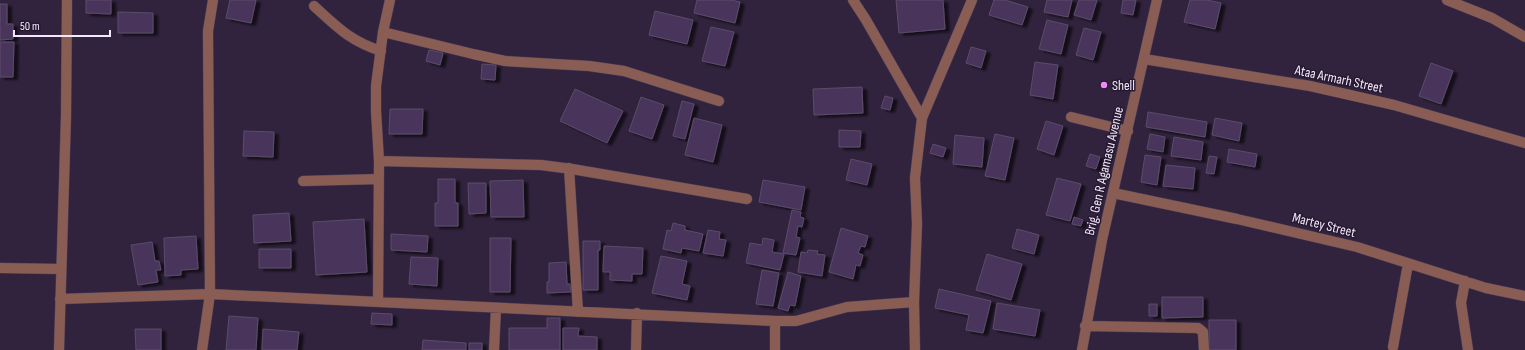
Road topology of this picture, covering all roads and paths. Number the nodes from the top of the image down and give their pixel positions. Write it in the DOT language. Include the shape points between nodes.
graph roads {
  1 [pos="67,0"];
  2 [pos="213,0"];
  3 [pos="390,0"];
  4 [pos="853,0"];
  5 [pos="972,0"];
  6 [pos="1157,0"];
  7 [pos="1447,0"];
  8 [pos="314,6"];
  9 [pos="384,32"];
  10 [pos="1525,37"];
  11 [pos="381,51"];
  12 [pos="1144,60"];
  13 [pos="719,101"];
  14 [pos="922,118"];
  15 [pos="1071,118"];
  16 [pos="1128,131"];
  17 [pos="1525,143"];
  18 [pos="379,161"];
  19 [pos="569,168"];
  20 [pos="379,180"];
  21 [pos="303,181"];
  22 [pos="1113,193"];
  23 [pos="747,199"];
  24 [pos="1408,264"];
  25 [pos="0,268"];
  26 [pos="61,269"];
  27 [pos="1465,281"];
  28 [pos="210,294"];
  29 [pos="1525,296"];
  30 [pos="60,299"];
  31 [pos="378,302"];
  32 [pos="914,302"];
  33 [pos="496,308"];
  34 [pos="578,312"];
  35 [pos="638,314"];
  36 [pos="776,321"];
  37 [pos="1085,326"];
  38 [pos="1393,348"];
  39 [pos="59,350"];
  40 [pos="202,350"];
  41 [pos="494,350"];
  42 [pos="636,350"];
  43 [pos="775,350"];
  44 [pos="915,350"];
  45 [pos="1082,350"];
  46 [pos="1204,350"];
  47 [pos="1468,350"];
  1 -- 26 [label="street"];
  2 -- 28 [label="street" via="208,31"];
  3 -- 9 [label="street"];
  4 -- 14 [label="street"];
  5 -- 14 [label="street"];
  6 -- 12 [label="street, Brig. Gen R Agamasu Avenue"];
  7 -- 10 [label="street" via="1492,18"];
  8 -- 11 [label="street" via="348,36 362,45"];
  9 -- 11 [label="street"];
  9 -- 13 [label="street" via="505,61 589,66 624,71"];
  11 -- 18 [label="street" via="376,105"];
  12 -- 16 [label="street, Brig. Gen R Agamasu Avenue"];
  12 -- 17 [label="street, Ataa Armarh Street" via="1310,86 1394,105"];
  14 -- 32 [label="street" via="915,178 917,224"];
  15 -- 16 [label="street"];
  16 -- 22 [label="street, Brig. Gen R Agamasu Avenue"];
  18 -- 19 [label="street"];
  18 -- 20 [label="street"];
  19 -- 23 [label="street"];
  19 -- 34 [label="street"];
  20 -- 21 [label="street"];
  20 -- 31 [label="street"];
  22 -- 24 [label="street, Martey Street" via="1357,247"];
  22 -- 37 [label="street, Brig. Gen R Agamasu Avenue"];
  24 -- 27 [label="street, Martey Street"];
  24 -- 38 [label="street"];
  25 -- 26 [label="street"];
  26 -- 30 [label="street"];
  27 -- 29 [label="street, Martey Street"];
  27 -- 47 [label="street" via="1461,303"];
  28 -- 30 [label="street"];
  28 -- 31 [label="street"];
  28 -- 40 [label="street"];
  30 -- 39 [label="street"];
  31 -- 33 [label="street"];
  32 -- 36 [label="street" via="847,307 796,321"];
  32 -- 44 [label="street"];
  33 -- 34 [label="street"];
  33 -- 41 [label="street"];
  34 -- 35 [label="street"];
  35 -- 36 [label="street"];
  35 -- 42 [label="street"];
  36 -- 43 [label="street"];
  37 -- 45 [label="street, Brig. Gen R Agamasu Avenue"];
  37 -- 46 [label="street" via="1198,328 1203,332"];
}
